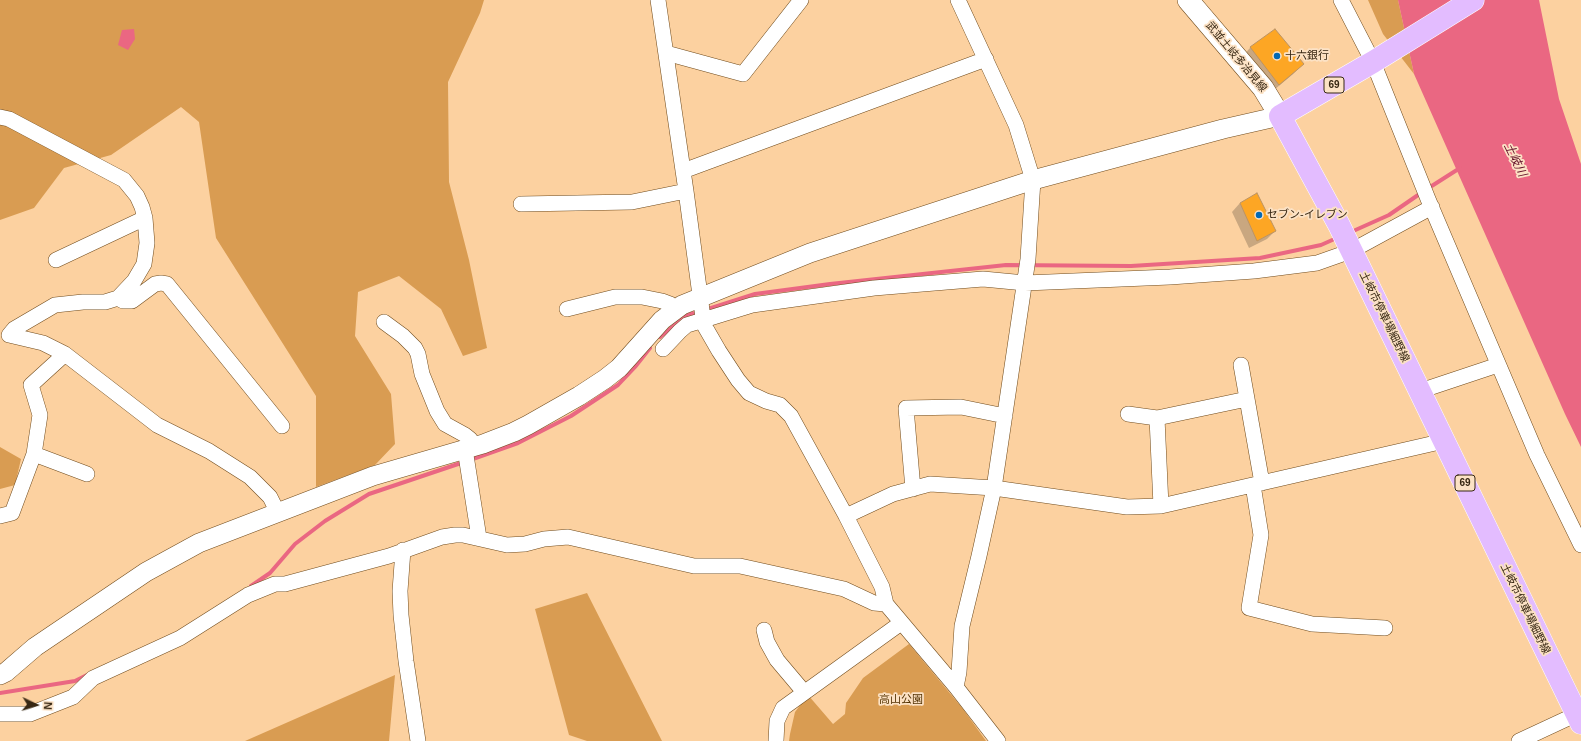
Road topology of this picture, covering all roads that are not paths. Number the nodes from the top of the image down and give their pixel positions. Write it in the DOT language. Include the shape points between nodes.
graph roads {
  1 [pos="658,0"];
  2 [pos="801,0"];
  3 [pos="958,0"];
  4 [pos="1188,0"];
  5 [pos="1341,0"];
  6 [pos="1473,0"];
  7 [pos="666,53"];
  8 [pos="1380,57"];
  9 [pos="986,59"];
  10 [pos="1280,116"];
  11 [pos="0,117"];
  12 [pos="683,171"];
  13 [pos="1033,180"];
  14 [pos="686,191"];
  15 [pos="1430,203"];
  16 [pos="521,204"];
  17 [pos="145,218"];
  18 [pos="1346,240"];
  19 [pos="56,260"];
  20 [pos="1025,279"];
  21 [pos="118,298"];
  22 [pos="567,309"];
  23 [pos="676,309"];
  24 [pos="702,310"];
  25 [pos="384,322"];
  26 [pos="5,335"];
  27 [pos="663,349"];
  28 [pos="65,354"];
  29 [pos="1241,365"];
  30 [pos="1498,365"];
  31 [pos="1420,391"];
  32 [pos="1247,399"];
  33 [pos="1128,414"];
  34 [pos="1005,416"];
  35 [pos="1157,418"];
  36 [pos="282,426"];
  37 [pos="1444,441"];
  38 [pos="34,454"];
  39 [pos="468,455"];
  40 [pos="87,474"];
  41 [pos="1258,484"];
  42 [pos="994,488"];
  43 [pos="913,489"];
  44 [pos="1161,506"];
  45 [pos="278,513"];
  46 [pos="0,516"];
  47 [pos="846,516"];
  48 [pos="478,538"];
  49 [pos="1581,545"];
  50 [pos="403,550"];
  51 [pos="886,604"];
  52 [pos="901,624"];
  53 [pos="1385,628"];
  54 [pos="764,630"];
  55 [pos="0,675"];
  56 [pos="956,687"];
  57 [pos="804,692"];
  58 [pos="0,714"];
  59 [pos="1579,718"];
  60 [pos="418,741"];
  61 [pos="776,741"];
  62 [pos="998,741"];
  63 [pos="1519,741"];
  1 -- 7 [label="street"];
  2 -- 7 [label="street" via="743,74"];
  3 -- 9 [label="street"];
  4 -- 10 [label="main road, 武並土岐多治見線" via="1263,88"];
  5 -- 8 [label="street"];
  6 -- 8 [label="main road, 69"];
  7 -- 12 [label="street"];
  8 -- 10 [label="main road, 69"];
  8 -- 15 [label="street" via="1417,172"];
  9 -- 12 [label="street"];
  9 -- 13 [label="street" via="1016,125"];
  10 -- 13 [label="street"];
  10 -- 18 [label="main road, 土岐市停車場細野線 / 69"];
  11 -- 17 [label="street" via="9,119 124,180 137,196"];
  12 -- 14 [label="street"];
  13 -- 20 [label="street"];
  13 -- 24 [label="street" via="810,253"];
  14 -- 16 [label="street" via="632,202"];
  14 -- 24 [label="street"];
  15 -- 18 [label="street"];
  15 -- 30 [label="street"];
  17 -- 19 [label="street"];
  17 -- 21 [label="street" via="147,243 144,264 134,281"];
  18 -- 20 [label="street" via="1317,263 1254,271 1170,277"];
  18 -- 31 [label="main road, 土岐市停車場細野線 / 69"];
  20 -- 24 [label="street" via="983,279 874,288"];
  20 -- 34 [label="street"];
  21 -- 26 [label="street" via="105,302 56,305"];
  21 -- 36 [label="street" via="132,301 155,284 167,284"];
  22 -- 23 [label="street" via="615,297 642,297 662,301"];
  23 -- 24 [label="street" via="682,304"];
  23 -- 39 [label="street" via="605,379 528,425"];
  24 -- 27 [label="street"];
  24 -- 47 [label="street" via="704,325 738,380 749,393 780,405 791,416"];
  25 -- 39 [label="street" via="415,348 437,411 445,424 470,440"];
  26 -- 28 [label="street" via="43,343"];
  28 -- 38 [label="street" via="31,385 40,415"];
  28 -- 45 [label="street" via="157,425 209,451 250,477 270,497"];
  29 -- 32 [label="street"];
  30 -- 31 [label="street"];
  30 -- 49 [label="street" via="1537,455"];
  31 -- 37 [label="main road, 土岐市停車場細野線 / 69"];
  32 -- 35 [label="street"];
  32 -- 41 [label="street"];
  33 -- 35 [label="street"];
  34 -- 42 [label="street"];
  34 -- 43 [label="street" via="961,407 906,408"];
  35 -- 44 [label="street"];
  37 -- 41 [label="street"];
  37 -- 59 [label="main road, 土岐市停車場細野線 / 69"];
  38 -- 40 [label="street"];
  38 -- 46 [label="street" via="12,513"];
  39 -- 45 [label="street" via="373,476"];
  39 -- 48 [label="street"];
  41 -- 44 [label="street"];
  41 -- 53 [label="street" via="1261,535 1249,608 1312,624"];
  42 -- 43 [label="street" via="930,484"];
  42 -- 44 [label="street" via="1126,507"];
  42 -- 56 [label="street" via="962,626"];
  43 -- 47 [label="street" via="893,494"];
  45 -- 55 [label="street" via="199,543 160,563 35,647"];
  47 -- 51 [label="street" via="882,588"];
  48 -- 50 [label="street" via="463,535 442,537"];
  48 -- 51 [label="street" via="507,544 525,544 568,537 694,566 740,566 844,589 874,603"];
  50 -- 58 [label="street" via="285,584 275,584 248,595 180,638 93,678 73,697 30,714"];
  50 -- 60 [label="street" via="400,591 406,661"];
  51 -- 52 [label="street"];
  52 -- 56 [label="street"];
  52 -- 57 [label="street"];
  54 -- 57 [label="street" via="776,660"];
  56 -- 62 [label="street"];
  57 -- 61 [label="street" via="783,708 777,721"];
  59 -- 63 [label="street"];
}
